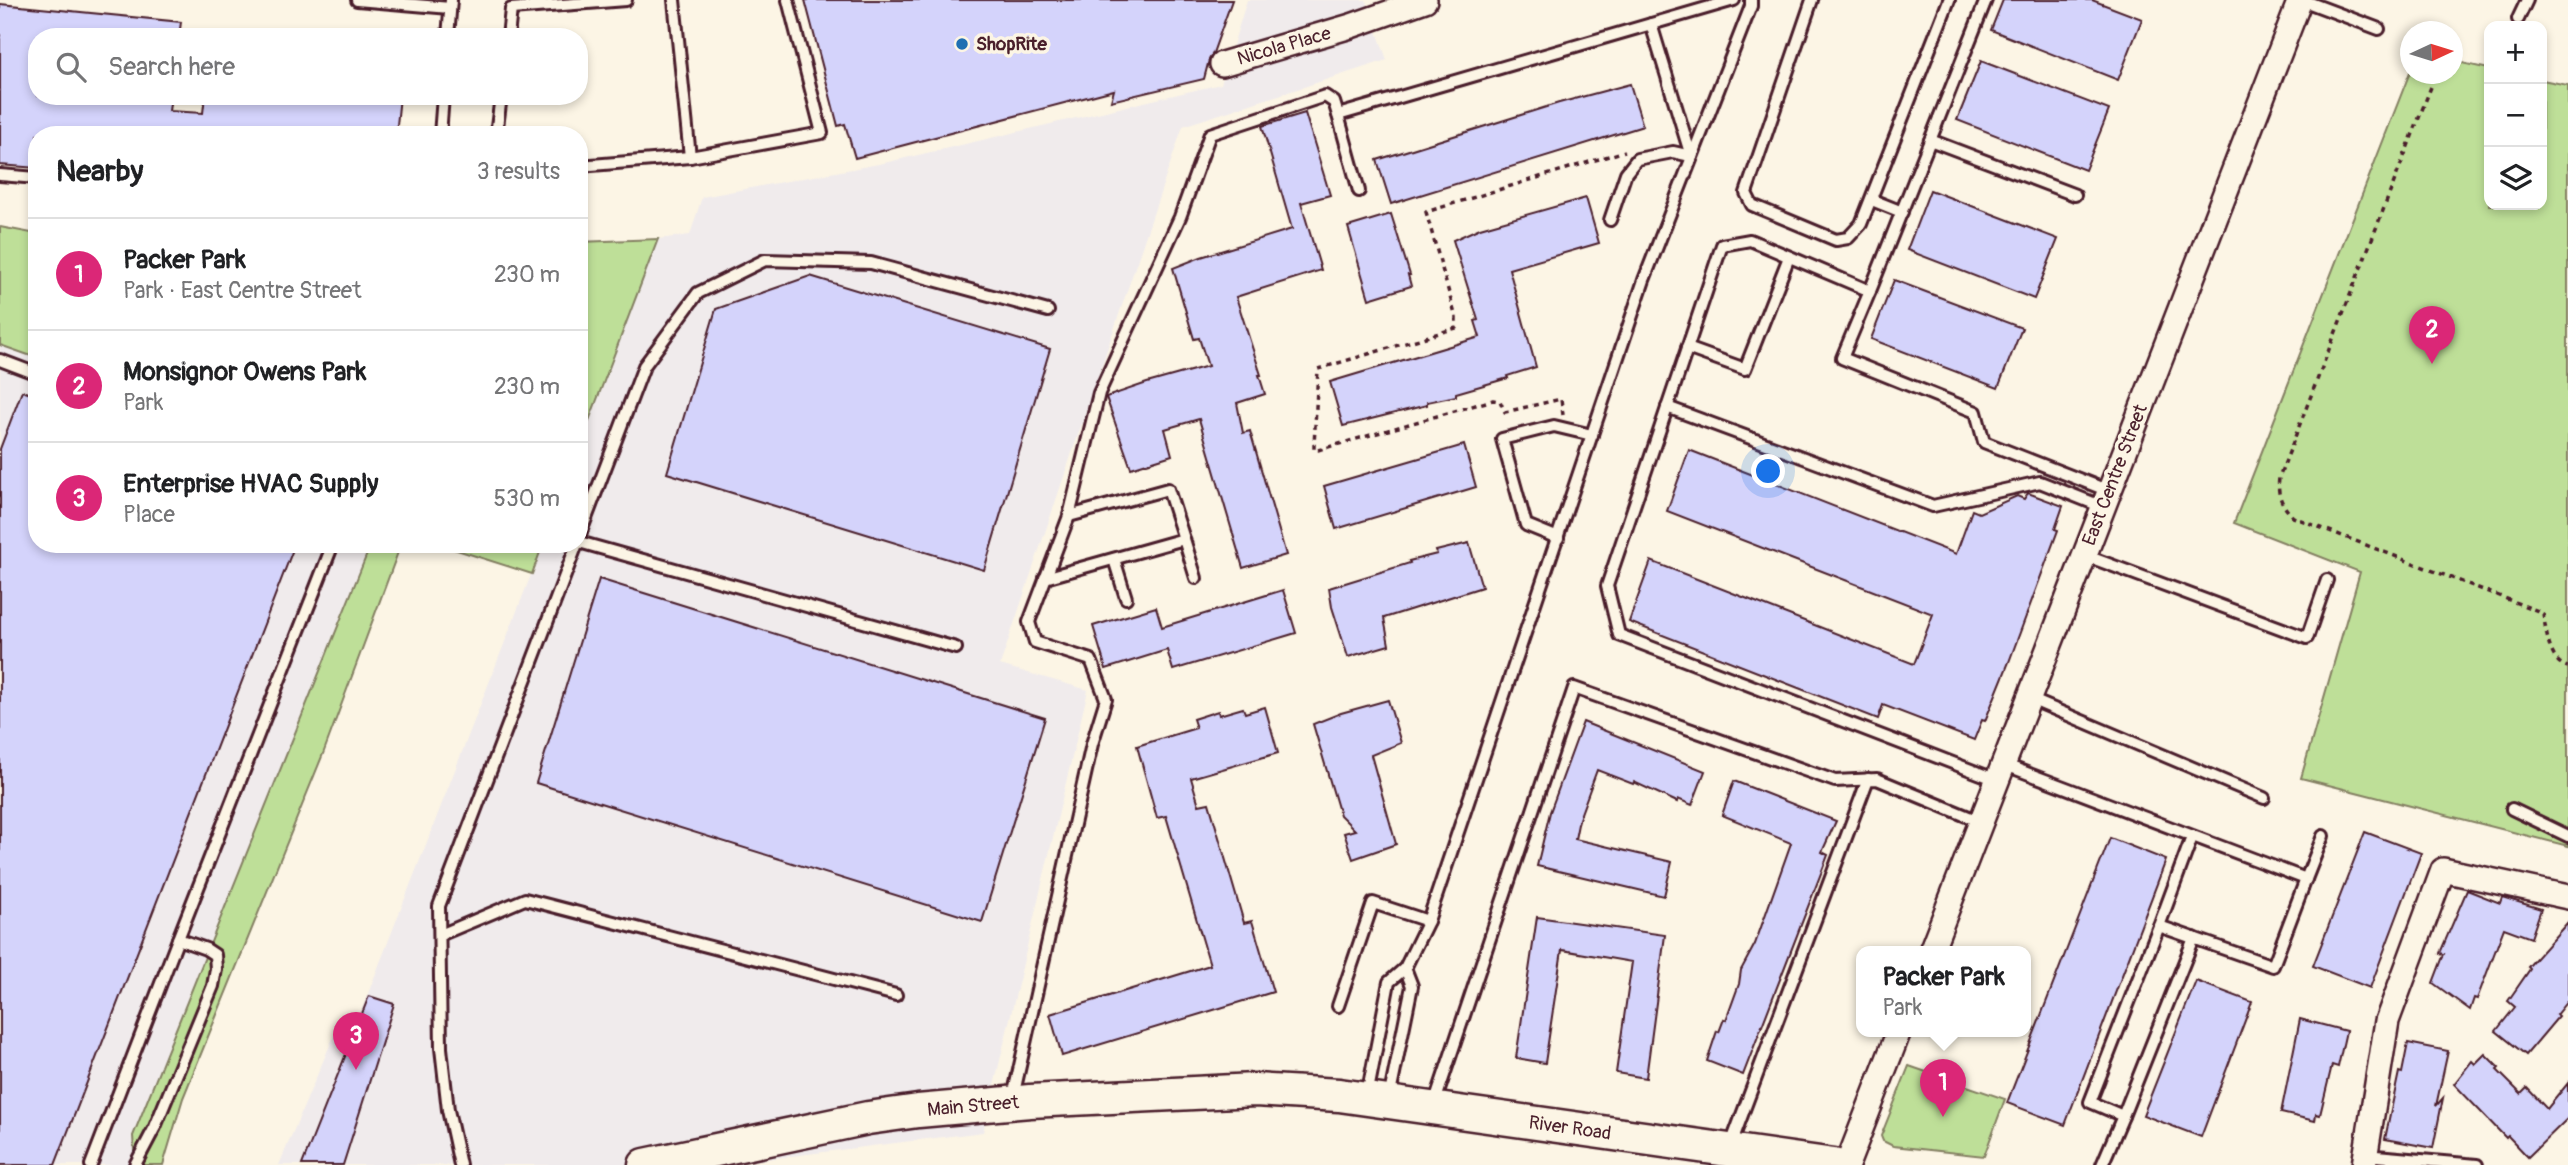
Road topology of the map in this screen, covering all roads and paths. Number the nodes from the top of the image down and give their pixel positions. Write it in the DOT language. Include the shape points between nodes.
graph roads {
  1 [pos="357,0"];
  2 [pos="626,0"];
  3 [pos="674,0"];
  4 [pos="788,0"];
  5 [pos="1425,0"];
  6 [pos="1734,0"];
  7 [pos="1751,0"];
  8 [pos="1812,0"];
  9 [pos="1950,0"];
  10 [pos="1986,0"];
  11 [pos="2301,0"];
  12 [pos="2527,0"];
  13 [pos="451,4"];
  14 [pos="536,4"];
  15 [pos="2518,19"];
  16 [pos="1651,24"];
  17 [pos="449,28"];
  18 [pos="509,28"];
  19 [pos="2379,29"];
  20 [pos="1222,64"];
  21 [pos="2431,87"];
  22 [pos="442,105"];
  23 [pos="500,105"];
  24 [pos="1338,115"];
  25 [pos="441,126"];
  26 [pos="497,126"];
  27 [pos="1930,140"];
  28 [pos="1632,149"];
  29 [pos="1691,156"];
  30 [pos="690,157"];
  31 [pos="588,165"];
  32 [pos="0,175"];
  33 [pos="28,177"];
  34 [pos="1359,191"];
  35 [pos="2075,195"];
  36 [pos="1872,200"];
  37 [pos="1902,212"];
  38 [pos="1610,220"];
  39 [pos="1789,257"];
  40 [pos="1870,291"];
  41 [pos="1048,311"];
  42 [pos="1687,348"];
  43 [pos="0,360"];
  44 [pos="28,371"];
  45 [pos="1667,407"];
  46 [pos="1563,428"];
  47 [pos="1592,435"];
  48 [pos="2106,499"];
  49 [pos="588,514"];
  50 [pos="1069,516"];
  51 [pos="1558,538"];
  52 [pos="1184,539"];
  53 [pos="588,544"];
  54 [pos="329,553"];
  55 [pos="573,553"];
  56 [pos="2084,555"];
  57 [pos="1114,559"];
  58 [pos="1045,578"];
  59 [pos="1196,578"];
  60 [pos="2327,580"];
  61 [pos="1126,598"];
  62 [pos="956,648"];
  63 [pos="2568,667"];
  64 [pos="2028,698"];
  65 [pos="2000,772"];
  66 [pos="1868,779"];
  67 [pos="2264,798"];
  68 [pos="2512,809"];
  69 [pos="1981,822"];
  70 [pos="2323,835"];
  71 [pos="2568,836"];
  72 [pos="2192,837"];
  73 [pos="2306,878"];
  74 [pos="2568,897"];
  75 [pos="1428,921"];
  76 [pos="2159,926"];
  77 [pos="440,935"];
  78 [pos="2194,938"];
  79 [pos="178,939"];
  80 [pos="1933,946"];
  81 [pos="1405,968"];
  82 [pos="896,995"];
  83 [pos="1338,1006"];
  84 [pos="1897,1037"];
  85 [pos="1306,1092"];
  86 [pos="1012,1102"];
  87 [pos="1378,1102"];
  88 [pos="1433,1108"];
  89 [pos="2123,1116"];
  90 [pos="1729,1151"];
  91 [pos="2365,1160"];
  92 [pos="91,1165"];
  93 [pos="135,1165"];
  94 [pos="460,1165"];
  95 [pos="645,1165"];
  96 [pos="1834,1165"];
  97 [pos="1847,1165"];
  98 [pos="2102,1165"];
  99 [pos="2477,1165"];
  1 -- 13 [label="lane"];
  2 -- 14 [label="lane"];
  3 -- 30 [label="lane"];
  4 -- 30 [label="lane" via="822,133"];
  5 -- 20 [label="street, Nicola Place" via="1376,9"];
  6 -- 16 [label="lane"];
  7 -- 29 [label="lane"];
  8 -- 36 [label="lane" via="1745,193 1752,205 1836,240 1848,238 1861,225"];
  9 -- 36 [label="lane"];
  10 -- 27 [label="lane"];
  11 -- 19 [label="lane"];
  11 -- 48 [label="street, East Centre Street"];
  12 -- 15 [label="lane"];
  13 -- 17 [label="lane"];
  14 -- 18 [label="lane" via="511,9"];
  16 -- 24 [label="lane"];
  16 -- 29 [label="lane"];
  21 -- 63 [label="path" via="2279,478 2279,498 2292,517 2538,611 2543,614 2555,660"];
  22 -- 25 [label="lane"];
  23 -- 26 [label="lane"];
  24 -- 34 [label="lane"];
  24 -- 50 [label="lane" via="1334,102 1325,96 1210,134 1180,217 1099,393"];
  27 -- 35 [label="lane"];
  27 -- 37 [label="lane"];
  28 -- 46 [label="path" via="1428,210 1456,328 1316,371 1314,450 1498,400 1505,412 1561,399"];
  29 -- 38 [label="lane" via="1673,152 1637,159 1626,173"];
  29 -- 47 [label="lane"];
  30 -- 31 [label="lane"];
  32 -- 33 [label="lane"];
  36 -- 37 [label="lane"];
  37 -- 40 [label="lane"];
  39 -- 40 [label="lane"];
  39 -- 42 [label="lane" via="1750,240 1722,245"];
  39 -- 42 [label="lane" via="1745,369"];
  40 -- 48 [label="lane" via="1842,358 1976,412 1984,442"];
  41 -- 49 [label="lane" via="871,263 765,260 698,293 644,366"];
  42 -- 45 [label="lane"];
  43 -- 44 [label="lane"];
  45 -- 48 [label="lane" via="1933,506 2040,482"];
  45 -- 65 [label="lane" via="1607,586 1619,635"];
  46 -- 47 [label="lane"];
  46 -- 51 [label="lane" via="1554,426 1502,439 1526,525"];
  47 -- 51 [label="lane"];
  48 -- 56 [label="street, East Centre Street"];
  50 -- 52 [label="lane" via="1168,489"];
  50 -- 58 [label="lane"];
  51 -- 75 [label="lane"];
  52 -- 57 [label="lane"];
  52 -- 59 [label="lane"];
  53 -- 62 [label="lane"];
  54 -- 79 [label="lane"];
  55 -- 77 [label="lane" via="439,906"];
  56 -- 60 [label="lane" via="2307,638"];
  56 -- 64 [label="street, East Centre Street"];
  57 -- 58 [label="lane"];
  57 -- 61 [label="lane"];
  58 -- 86 [label="lane" via="1029,622 1035,642 1091,660 1106,699 1091,744"];
  64 -- 65 [label="street, East Centre Street"];
  64 -- 67 [label="lane"];
  65 -- 69 [label="street, East Centre Street"];
  65 -- 72 [label="lane"];
  66 -- 69 [label="lane"];
  66 -- 88 [label="lane" via="1835,781 1574,688"];
  66 -- 90 [label="lane"];
  68 -- 71 [label="lane"];
  69 -- 80 [label="street, East Centre Street"];
  70 -- 73 [label="lane"];
  72 -- 73 [label="lane"];
  72 -- 76 [label="lane"];
  73 -- 78 [label="lane" via="2273,966"];
  74 -- 91 [label="street" via="2443,870 2387,1021"];
  75 -- 81 [label="lane"];
  75 -- 83 [label="lane" via="1373,903"];
  76 -- 78 [label="lane"];
  76 -- 89 [label="lane" via="2090,1102"];
  77 -- 82 [label="lane" via="525,899"];
  77 -- 94 [label="lane" via="441,1048"];
  78 -- 89 [label="lane"];
  79 -- 92 [label="lane"];
  79 -- 93 [label="lane" via="215,955 213,986"];
  81 -- 87 [label="lane" via="1412,986"];
  81 -- 87 [label="lane" via="1389,982"];
  84 -- 97 [label="street"];
  85 -- 86 [label="street, Main Street" via="1202,1091"];
  85 -- 87 [label="street, River Road"];
  86 -- 95 [label="street, Main Street" via="868,1118"];
  87 -- 88 [label="street, River Road"];
  88 -- 90 [label="street, River Road"];
  89 -- 98 [label="lane"];
  90 -- 96 [label="street, River Road"];
  91 -- 99 [label="lane"];
}
